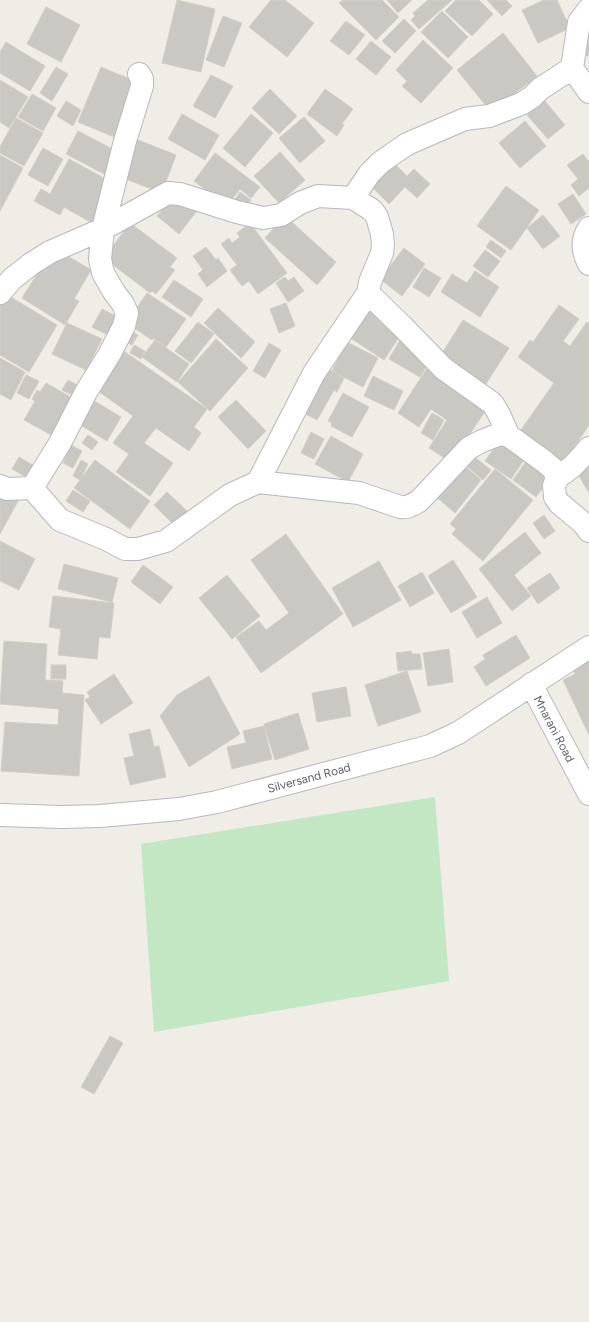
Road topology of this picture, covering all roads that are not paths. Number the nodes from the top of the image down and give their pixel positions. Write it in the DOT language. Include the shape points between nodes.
graph roads {
  1 [pos="589,9"];
  2 [pos="572,68"];
  3 [pos="139,74"];
  4 [pos="589,92"];
  5 [pos="353,198"];
  6 [pos="589,228"];
  7 [pos="103,229"];
  8 [pos="589,264"];
  9 [pos="0,293"];
  10 [pos="368,293"];
  11 [pos="509,436"];
  12 [pos="589,448"];
  13 [pos="557,477"];
  14 [pos="258,482"];
  15 [pos="0,486"];
  16 [pos="32,488"];
  17 [pos="589,531"];
  18 [pos="589,647"];
  19 [pos="531,684"];
  20 [pos="589,794"];
  21 [pos="0,815"];
  1 -- 2 [label="street" via="579,22"];
  2 -- 4 [label="street"];
  2 -- 5 [label="street" via="521,104 489,116 465,119 407,144 381,162"];
  3 -- 7 [label="street" via="142,86"];
  5 -- 7 [label="street" via="318,196 281,215 263,218 180,194 168,193"];
  5 -- 10 [label="street" via="377,216 382,234 382,253"];
  6 -- 8 [label="street" via="583,243 584,254"];
  7 -- 9 [label="street" via="50,252 30,264"];
  7 -- 16 [label="street" via="100,259 103,273 128,313 109,355"];
  10 -- 11 [label="street" via="444,369 492,403 498,410 502,425"];
  10 -- 14 [label="street" via="314,374"];
  11 -- 13 [label="street" via="545,462"];
  11 -- 14 [label="street" via="500,434 469,448 412,506 405,507 359,493"];
  12 -- 13 [label="street" via="576,464"];
  13 -- 17 [label="street" via="554,486 555,497"];
  14 -- 16 [label="street" via="230,496 166,541 138,549 125,549 60,520"];
  15 -- 16 [label="street" via="7,489"];
  18 -- 19 [label="street, Silversand Road"];
  19 -- 20 [label="street, Mnarani Road"];
  19 -- 21 [label="street, Silversand Road" via="458,733 430,746 217,802 179,809 100,816"];
}
